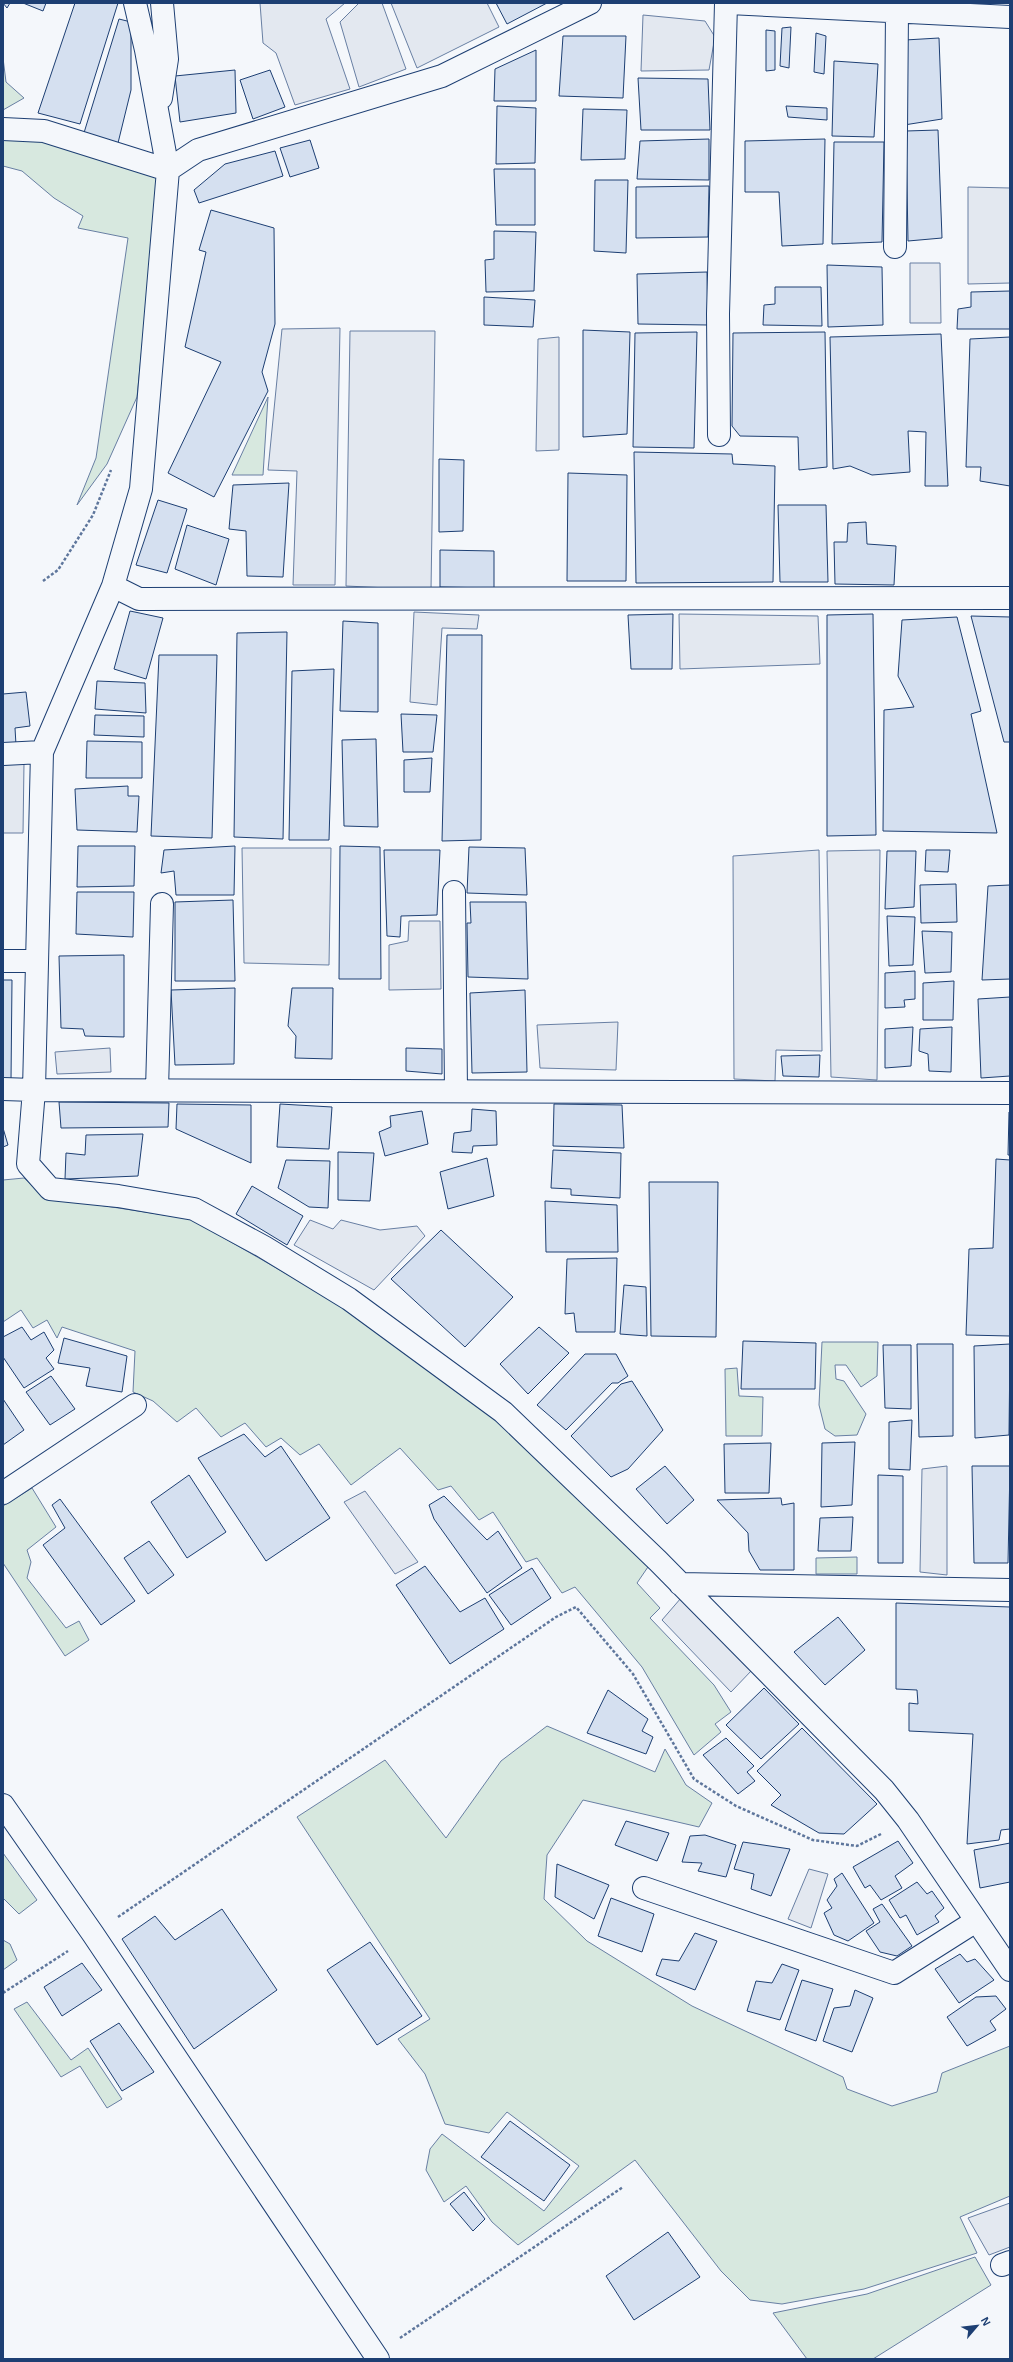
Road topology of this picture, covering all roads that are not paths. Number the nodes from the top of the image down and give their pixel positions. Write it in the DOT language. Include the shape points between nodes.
graph roads {
  1 [pos="135,3"];
  2 [pos="162,3"];
  3 [pos="590,3"];
  4 [pos="727,3"];
  5 [pos="897,12"];
  6 [pos="1010,17"];
  7 [pos="159,117"];
  8 [pos="3,129"];
  9 [pos="168,170"];
  10 [pos="895,247"];
  11 [pos="719,435"];
  12 [pos="112,586"];
  13 [pos="1010,598"];
  14 [pos="42,752"];
  15 [pos="3,754"];
  16 [pos="454,892"];
  17 [pos="162,904"];
  18 [pos="3,961"];
  19 [pos="36,961"];
  20 [pos="3,1088"];
  21 [pos="34,1090"];
  22 [pos="157,1090"];
  23 [pos="456,1091"];
  24 [pos="1010,1093"];
  25 [pos="135,1405"];
  26 [pos="3,1493"];
  27 [pos="680,1584"];
  28 [pos="1010,1590"];
  29 [pos="3,1805"];
  30 [pos="644,1888"];
  31 [pos="976,1921"];
  32 [pos="1010,1970"];
  33 [pos="377,2357"];
  1 -- 7 [label="street"];
  2 -- 7 [label="street" via="167,59"];
  3 -- 9 [label="street" via="442,76 198,150"];
  4 -- 5 [label="street"];
  4 -- 11 [label="street" via="718,314"];
  5 -- 6 [label="street"];
  5 -- 10 [label="street"];
  7 -- 9 [label="street"];
  8 -- 9 [label="street" via="44,131"];
  9 -- 12 [label="street" via="141,489"];
  12 -- 13 [label="street" via="139,599"];
  12 -- 14 [label="street"];
  14 -- 15 [label="street"];
  14 -- 19 [label="street"];
  16 -- 23 [label="street"];
  17 -- 22 [label="street"];
  18 -- 19 [label="street"];
  19 -- 21 [label="street"];
  20 -- 21 [label="street"];
  21 -- 22 [label="street"];
  21 -- 27 [label="street" via="28,1164 50,1189 118,1196 194,1209 264,1247 349,1299 503,1412"];
  22 -- 23 [label="street"];
  23 -- 24 [label="street"];
  25 -- 26 [label="street"];
  27 -- 28 [label="street"];
  27 -- 31 [label="street" via="884,1790 908,1820"];
  29 -- 33 [label="street" via="94,1934"];
  30 -- 31 [label="street" via="894,1973"];
  31 -- 32 [label="street"];
}
